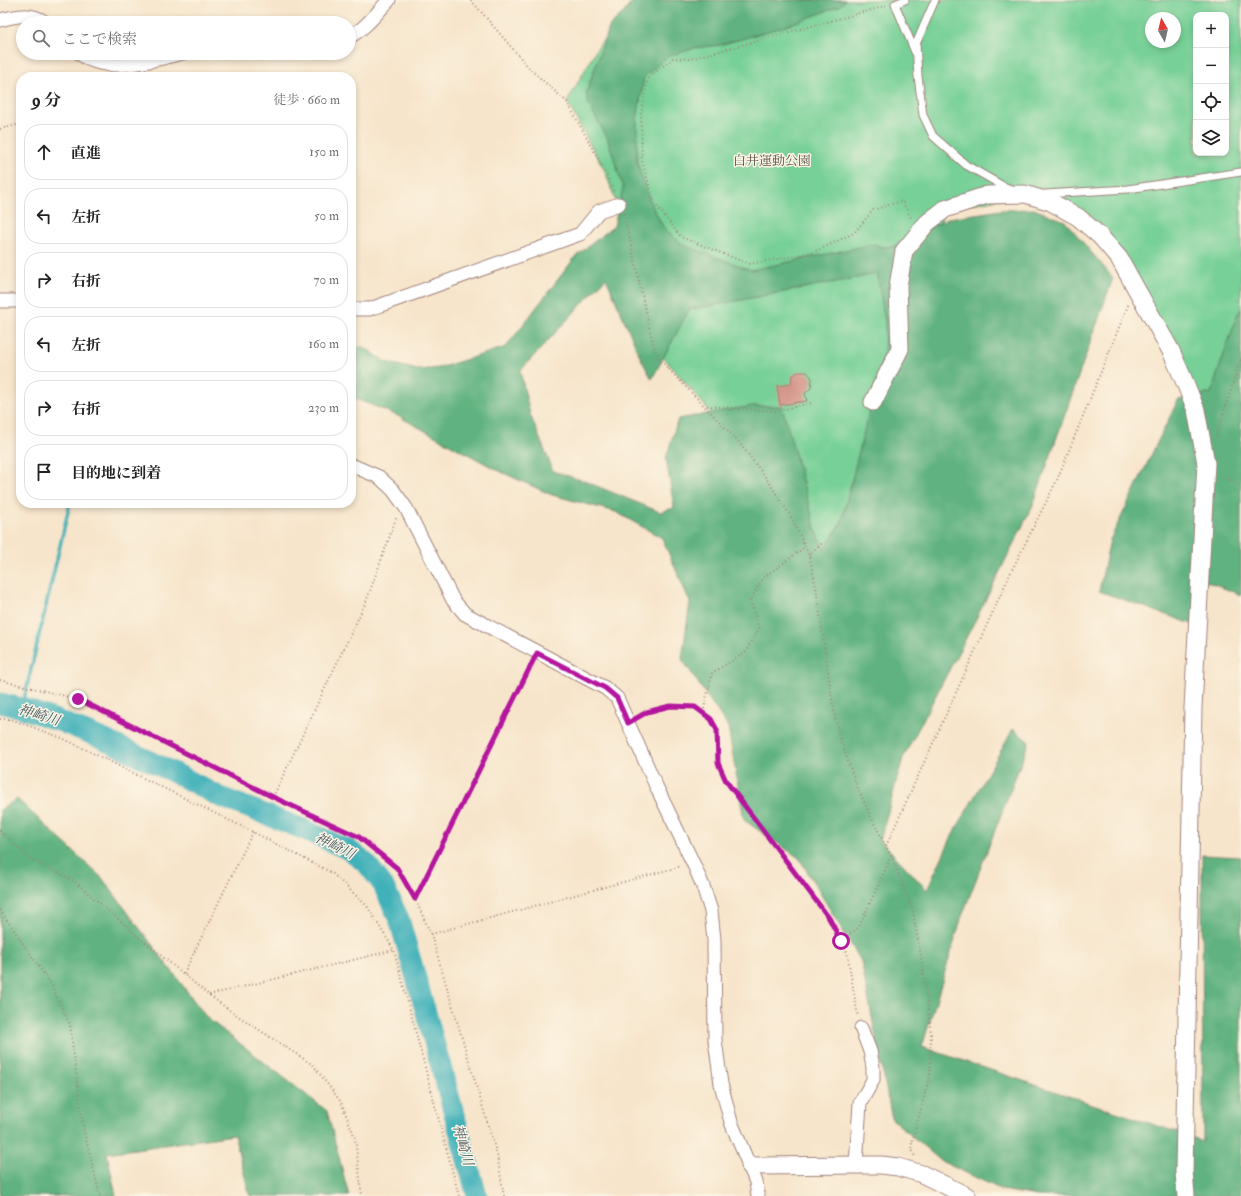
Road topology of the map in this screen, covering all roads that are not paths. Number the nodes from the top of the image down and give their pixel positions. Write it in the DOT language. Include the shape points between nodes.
graph roads {
  1 [pos="389,0"];
  2 [pos="905,0"];
  3 [pos="935,0"];
  4 [pos="30,16"];
  5 [pos="0,20"];
  6 [pos="356,33"];
  7 [pos="917,56"];
  8 [pos="91,60"];
  9 [pos="152,60"];
  10 [pos="1241,172"];
  11 [pos="1025,194"];
  12 [pos="619,204"];
  13 [pos="0,301"];
  14 [pos="16,301"];
  15 [pos="356,309"];
  16 [pos="873,402"];
  17 [pos="356,467"];
  18 [pos="861,1028"];
  19 [pos="856,1165"];
  20 [pos="750,1166"];
  21 [pos="758,1196"];
  22 [pos="967,1196"];
  23 [pos="1186,1196"];
  1 -- 6 [label="street"];
  2 -- 7 [label="lane" via="895,4"];
  3 -- 7 [label="lane" via="916,44"];
  4 -- 5 [label="street" via="13,16"];
  7 -- 11 [label="lane" via="923,115 933,136 966,165 1003,186"];
  8 -- 9 [label="street" via="99,64 120,66"];
  10 -- 11 [label="lane" via="1128,189"];
  11 -- 16 [label="street" via="987,195 945,209 927,223 904,251 898,286 900,349"];
  11 -- 23 [label="street" via="1051,202 1078,217 1100,236 1119,258 1186,385 1196,410 1206,464 1193,708 1184,1172"];
  12 -- 15 [label="street" via="599,211 580,234 370,309"];
  13 -- 14 [label="street"];
  17 -- 20 [label="street" via="379,477 393,490 406,508 453,600 465,614 605,688 617,698 694,863 711,911 714,940 715,1040 721,1084 731,1122"];
  18 -- 19 [label="street" via="871,1056 873,1080 860,1104"];
  19 -- 20 [label="street"];
  19 -- 22 [label="street" via="881,1165 922,1174"];
  20 -- 21 [label="street"];
}
